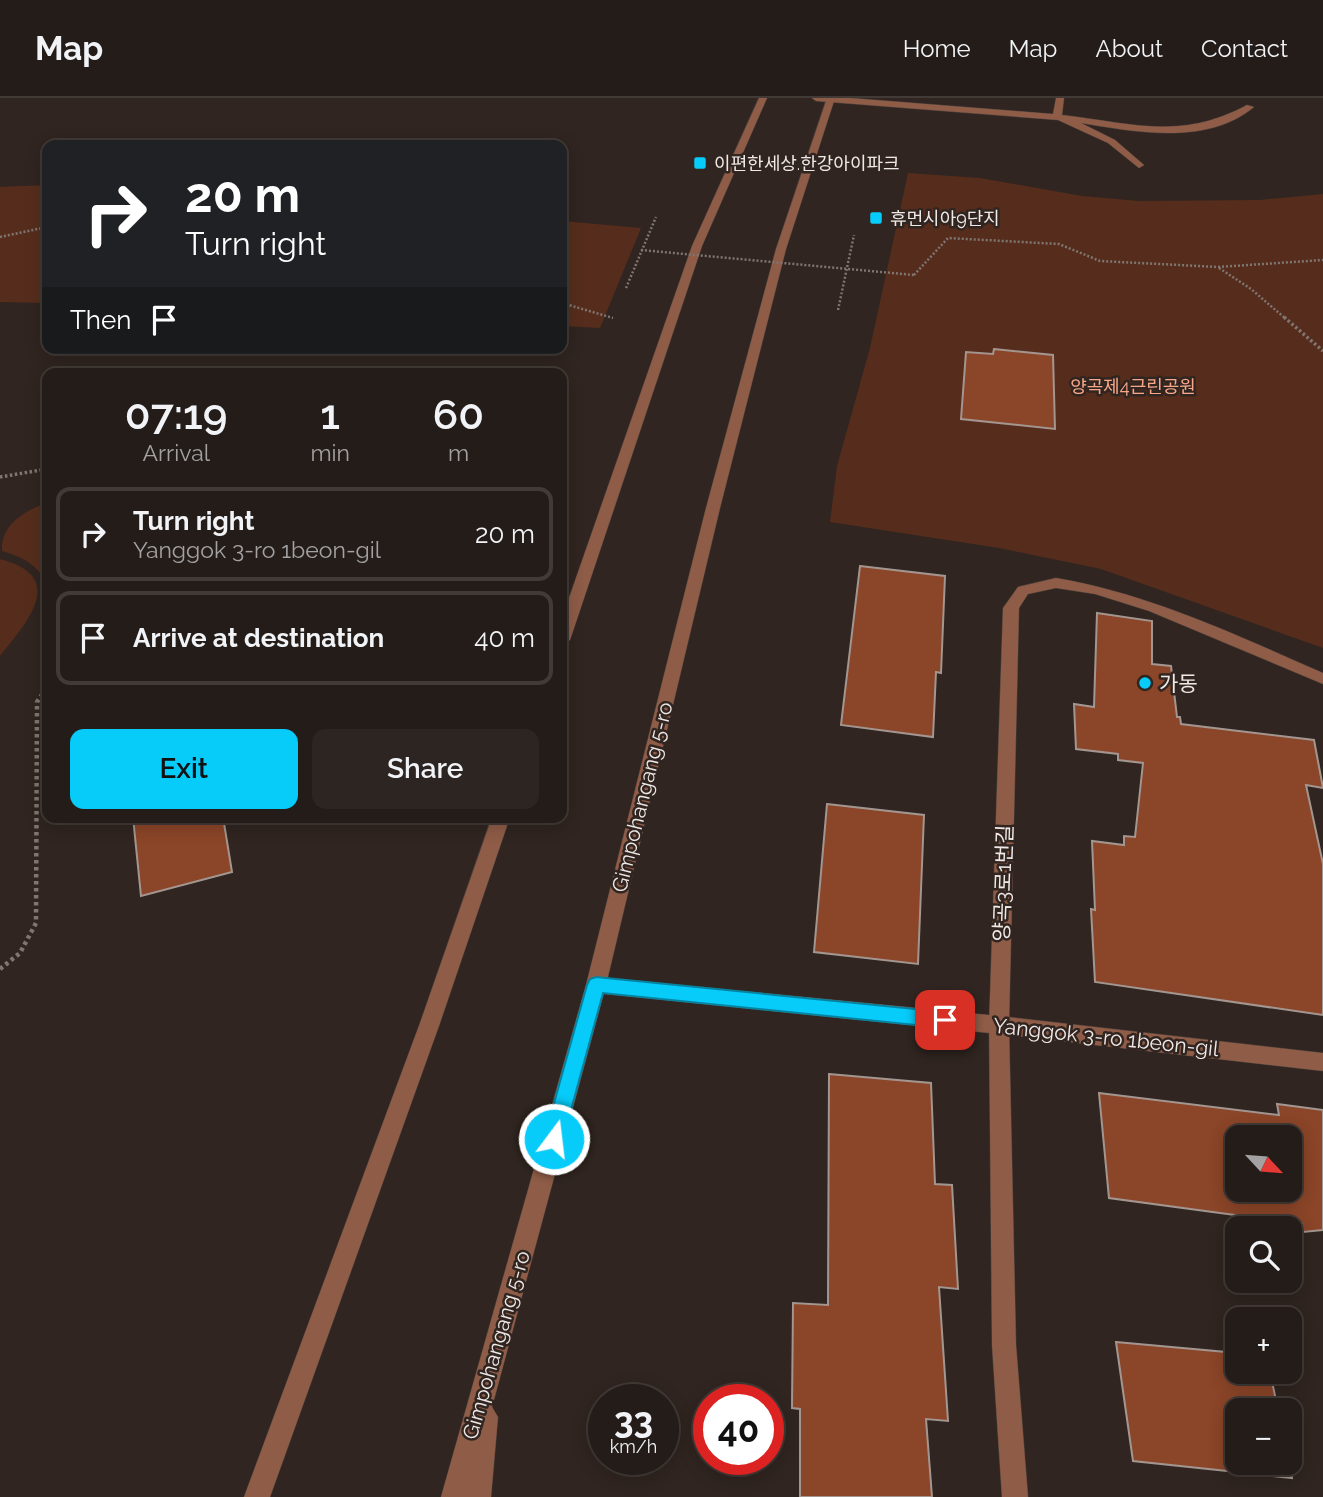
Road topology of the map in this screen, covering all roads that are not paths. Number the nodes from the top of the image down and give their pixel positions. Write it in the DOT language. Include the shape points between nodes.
graph roads {
  1 [pos="763,98"];
  2 [pos="826,98"];
  3 [pos="1060,98"];
  4 [pos="1250,107"];
  5 [pos="1057,116"];
  6 [pos="1139,165"];
  7 [pos="567,625"];
  8 [pos="1323,679"];
  9 [pos="499,823"];
  10 [pos="596,985"];
  11 [pos="999,1025"];
  12 [pos="1323,1062"];
  13 [pos="489,1372"];
  14 [pos="257,1497"];
  15 [pos="454,1497"];
  16 [pos="478,1497"];
  17 [pos="1015,1497"];
  1 -- 7 [label="street" via="697,246"];
  2 -- 5 [label="street"];
  2 -- 10 [label="street, Gimpohangang 5-ro" via="713,508"];
  3 -- 5 [label="street"];
  4 -- 5 [label="street" via="1216,122 1165,130 1119,128"];
  5 -- 6 [label="street" via="1126,149"];
  8 -- 11 [label="street, 양곡3로1번길" via="1154,608 1097,590 1056,583 1023,590 1012,608"];
  9 -- 14 [label="street"];
  10 -- 11 [label="street, Yanggok 3-ro 1beon-gil"];
  10 -- 13 [label="street, Gimpohangang 5-ro"];
  11 -- 12 [label="street, Yanggok 3-ro 1beon-gil"];
  11 -- 17 [label="street, 양곡3로1번길" via="1004,1345"];
  13 -- 15 [label="street, Gimpohangang 5-ro"];
  13 -- 16 [label="street"];
}
